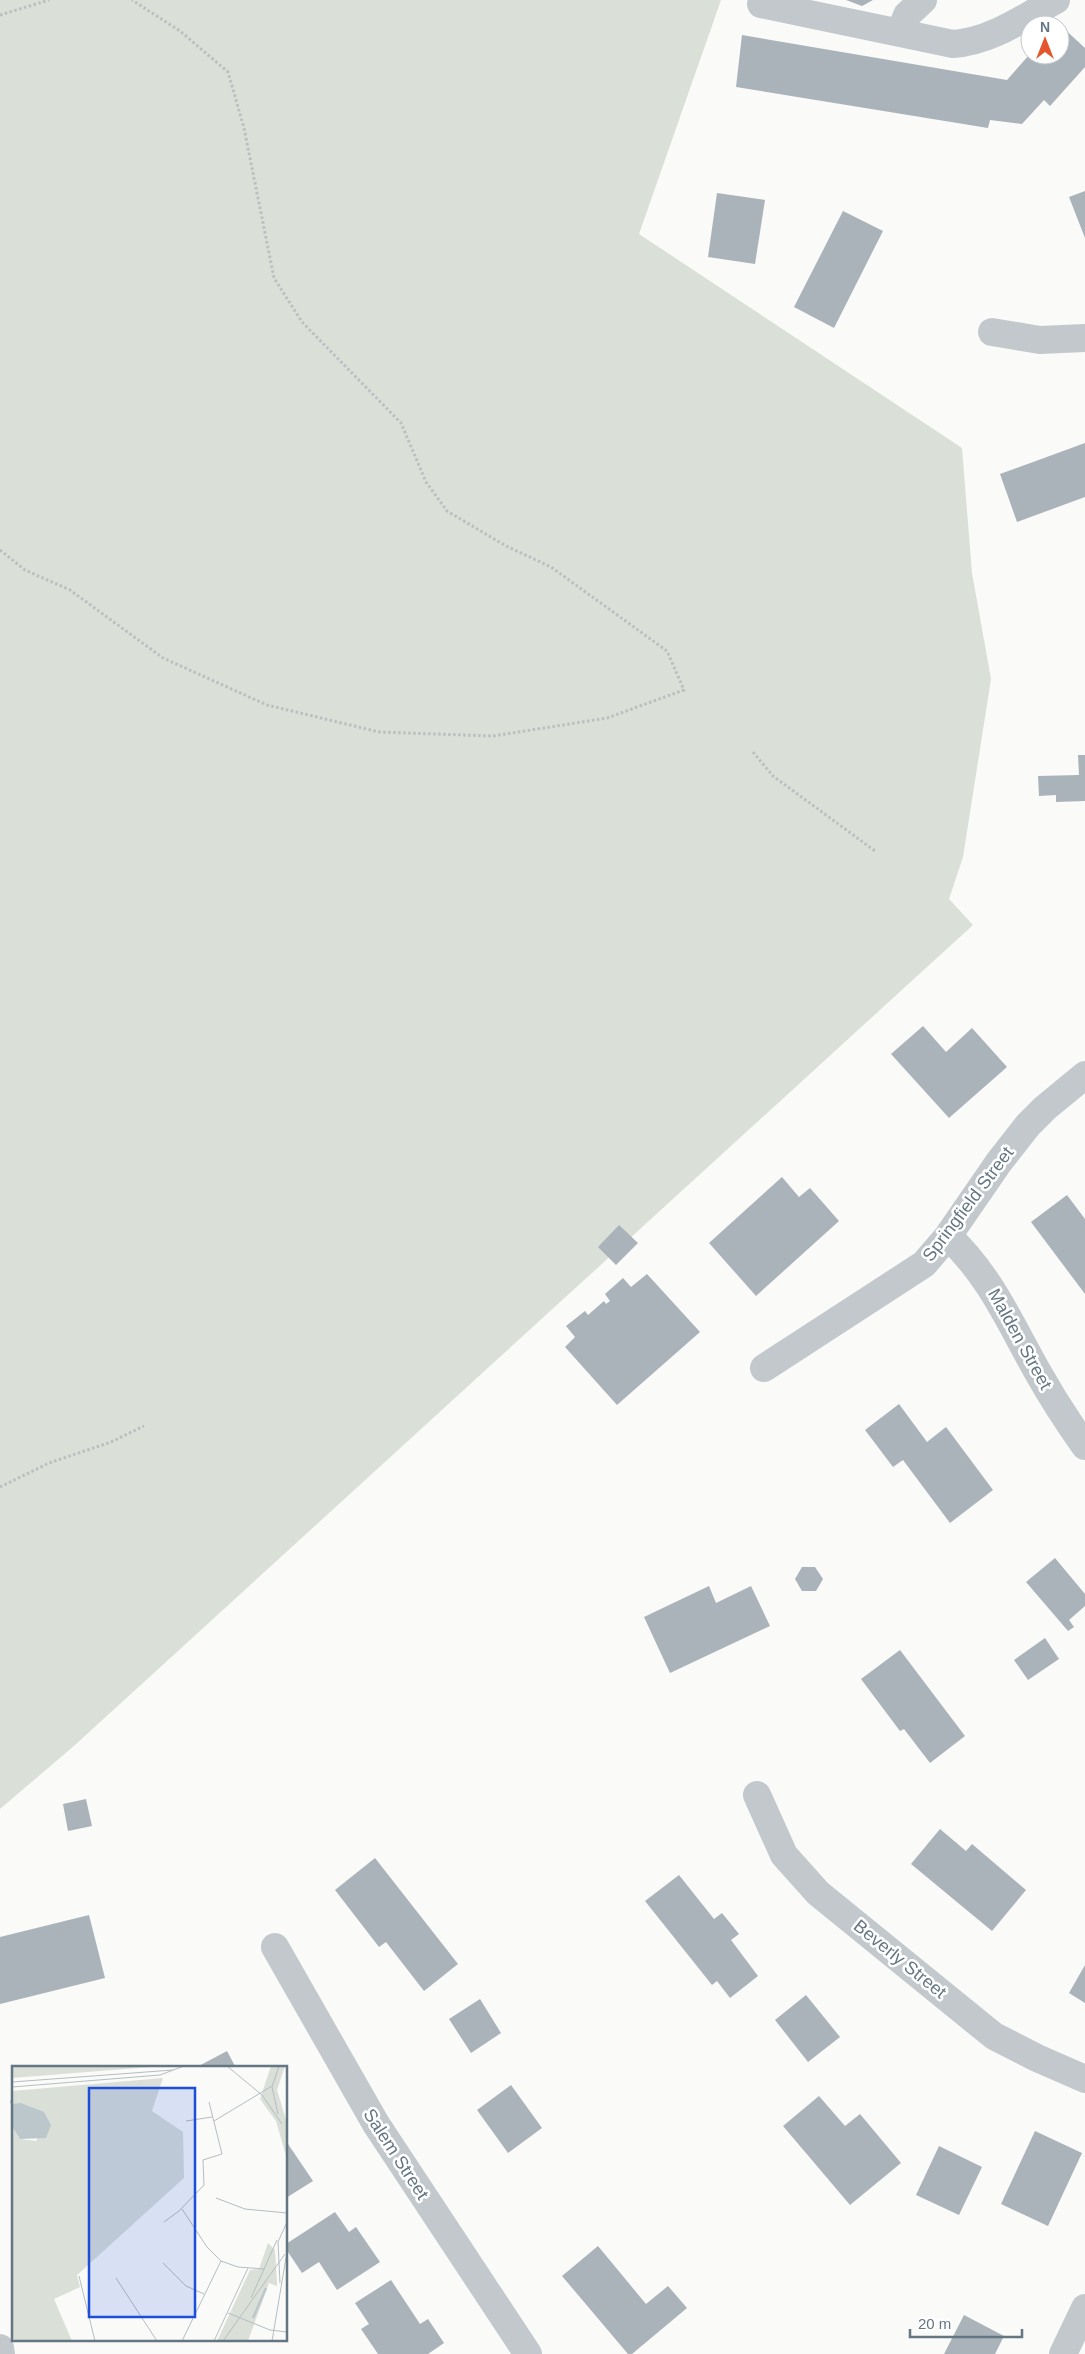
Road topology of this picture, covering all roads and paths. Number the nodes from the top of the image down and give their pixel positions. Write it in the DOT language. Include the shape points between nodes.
graph roads {
  1 [pos="49,0"];
  2 [pos="132,0"];
  3 [pos="923,0"];
  4 [pos="1056,0"];
  5 [pos="761,4"];
  6 [pos="0,15"];
  7 [pos="900,33"];
  8 [pos="992,332"];
  9 [pos="1085,338"];
  10 [pos="0,550"];
  11 [pos="753,752"];
  12 [pos="875,851"];
  13 [pos="1085,1075"];
  14 [pos="948,1236"];
  15 [pos="764,1368"];
  16 [pos="144,1426"];
  17 [pos="1085,1446"];
  18 [pos="0,1487"];
  19 [pos="757,1795"];
  20 [pos="275,1947"];
  21 [pos="1085,2079"];
  22 [pos="1085,2308"];
  23 [pos="0,2348"];
  24 [pos="2,2354"];
  25 [pos="528,2354"];
  26 [pos="1064,2354"];
  1 -- 6 [label="path"];
  2 -- 10 [label="path" via="180,32 228,72 244,128 274,278 302,322 401,423 426,482 447,511 506,546 551,567 667,651 684,690 607,718 493,736 378,732 267,705 163,658 70,590 25,570"];
  3 -- 7 [label="street" via="907,15"];
  4 -- 7 [label="street" via="994,35 968,43 953,44"];
  5 -- 7 [label="street"];
  8 -- 9 [label="street" via="1040,340"];
  11 -- 12 [label="path" via="773,776"];
  13 -- 14 [label="street, Springfield Street" via="1028,1125"];
  14 -- 15 [label="street, Springfield Street" via="918,1268"];
  14 -- 17 [label="street, Malden Street" via="985,1277 1052,1398"];
  16 -- 18 [label="path" via="111,1442 49,1463"];
  19 -- 21 [label="street, Beverly Street" via="784,1855 818,1893 994,2036"];
  20 -- 25 [label="street, Salem Street" via="376,2124"];
  22 -- 26 [label="street"];
  23 -- 24 [label="street"];
}
